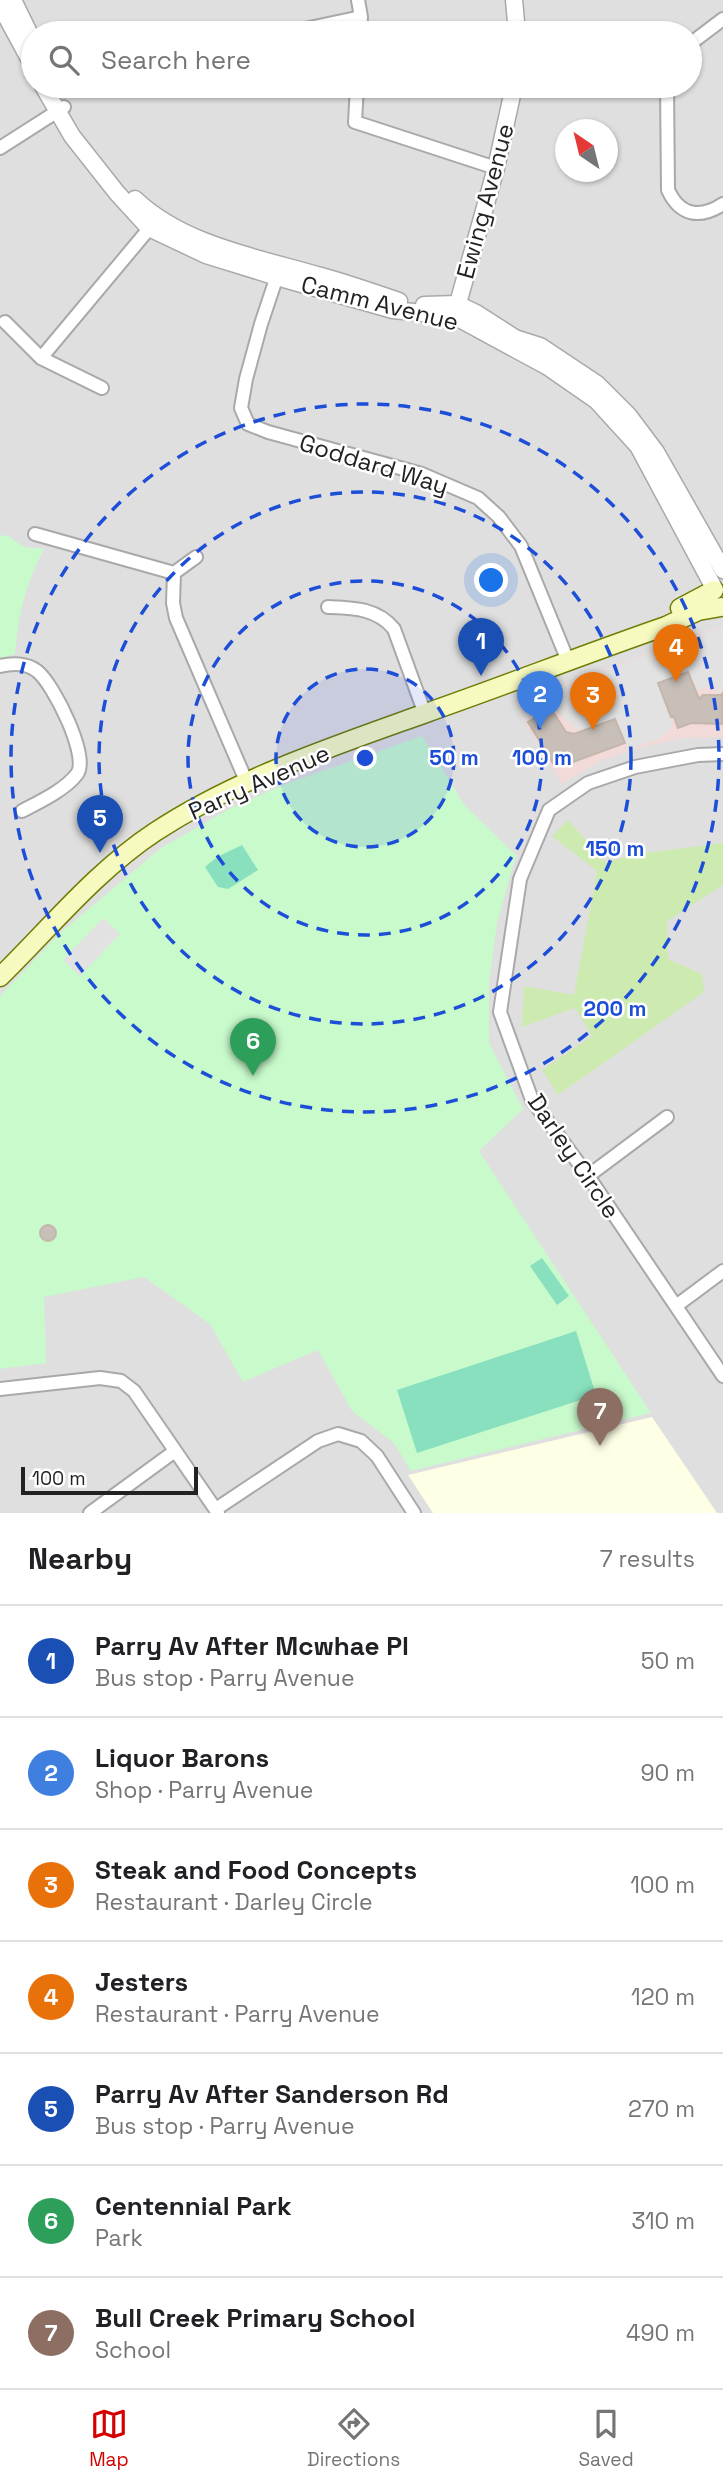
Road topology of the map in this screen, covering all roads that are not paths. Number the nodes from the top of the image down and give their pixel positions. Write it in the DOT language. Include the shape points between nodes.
graph roads {
  1 [pos="13,0"];
  2 [pos="358,0"];
  3 [pos="514,0"];
  4 [pos="0,5"];
  5 [pos="361,17"];
  6 [pos="723,19"];
  7 [pos="23,21"];
  8 [pos="342,21"];
  9 [pos="361,21"];
  10 [pos="516,21"];
  11 [pos="702,35"];
  12 [pos="21,43"];
  13 [pos="52,98"];
  14 [pos="58,98"];
  15 [pos="356,98"];
  16 [pos="511,98"];
  17 [pos="667,98"];
  18 [pos="61,109"];
  19 [pos="0,148"];
  20 [pos="496,169"];
  21 [pos="723,204"];
  22 [pos="153,224"];
  23 [pos="279,271"];
  24 [pos="456,310"];
  25 [pos="5,322"];
  26 [pos="41,358"];
  27 [pos="102,388"];
  28 [pos="35,534"];
  29 [pos="196,557"];
  30 [pos="723,570"];
  31 [pos="174,573"];
  32 [pos="717,586"];
  33 [pos="328,607"];
  34 [pos="722,607"];
  35 [pos="566,657"];
  36 [pos="0,666"];
  37 [pos="424,710"];
  38 [pos="723,754"];
  39 [pos="244,778"];
  40 [pos="22,811"];
  41 [pos="0,962"];
  42 [pos="0,977"];
  43 [pos="667,1117"];
  44 [pos="588,1176"];
  45 [pos="723,1270"];
  46 [pos="676,1306"];
  47 [pos="723,1376"];
  48 [pos="0,1389"];
  49 [pos="176,1451"];
  50 [pos="217,1511"];
  51 [pos="90,1513"];
  52 [pos="414,1513"];
  1 -- 7 [label="street"];
  2 -- 5 [label="street"];
  3 -- 10 [label="street"];
  4 -- 12 [label="street"];
  5 -- 8 [label="street"];
  5 -- 9 [label="street"];
  6 -- 11 [label="street"];
  13 -- 18 [label="street, Camm Avenue"];
  14 -- 18 [label="street, Camm Avenue"];
  15 -- 20 [label="street" via="355,121"];
  16 -- 20 [label="street, Ewing Avenue"];
  17 -- 21 [label="street" via="668,190 673,202 699,214"];
  18 -- 19 [label="street"];
  18 -- 22 [label="street, Camm Avenue" via="72,136 117,193"];
  20 -- 24 [label="street, Ewing Avenue"];
  22 -- 23 [label="street, Camm Avenue" via="206,255"];
  22 -- 26 [label="street"];
  23 -- 24 [label="street, Camm Avenue" via="352,284 408,304"];
  23 -- 35 [label="street, Goddard Way" via="246,379 241,408 248,424 422,474 478,498 521,546"];
  24 -- 30 [label="street, Camm Avenue" via="476,313 515,338 540,346 597,384 656,452"];
  24 -- 32 [label="street, Camm Avenue" via="548,366 619,423 638,446"];
  25 -- 26 [label="street"];
  26 -- 27 [label="street"];
  28 -- 31 [label="street"];
  29 -- 31 [label="street"];
  31 -- 39 [label="street" via="176,618"];
  32 -- 34 [label="main road" via="715,601"];
  32 -- 35 [label="main road, Parry Avenue" via="685,606"];
  33 -- 37 [label="street" via="359,608 387,620"];
  34 -- 35 [label="main road, Parry Avenue" via="698,611 666,626"];
  35 -- 37 [label="main road, Parry Avenue"];
  36 -- 40 [label="street" via="21,664 37,671 62,709 81,762 78,774"];
  37 -- 39 [label="main road, Parry Avenue"];
  38 -- 44 [label="street, Darley Circle" via="635,767 588,783 549,810 520,879 500,1013 532,1100"];
  39 -- 41 [label="main road, Parry Avenue" via="164,815 134,836"];
  39 -- 42 [label="main road, Parry Avenue" via="135,847"];
  43 -- 44 [label="street"];
  44 -- 46 [label="street, Darley Circle"];
  45 -- 46 [label="street"];
  46 -- 47 [label="street, Darley Circle"];
  48 -- 49 [label="street" via="100,1378 121,1381 134,1391"];
  49 -- 50 [label="street"];
  49 -- 51 [label="street"];
  50 -- 52 [label="street" via="318,1441 338,1434 361,1441 377,1456"];
}
